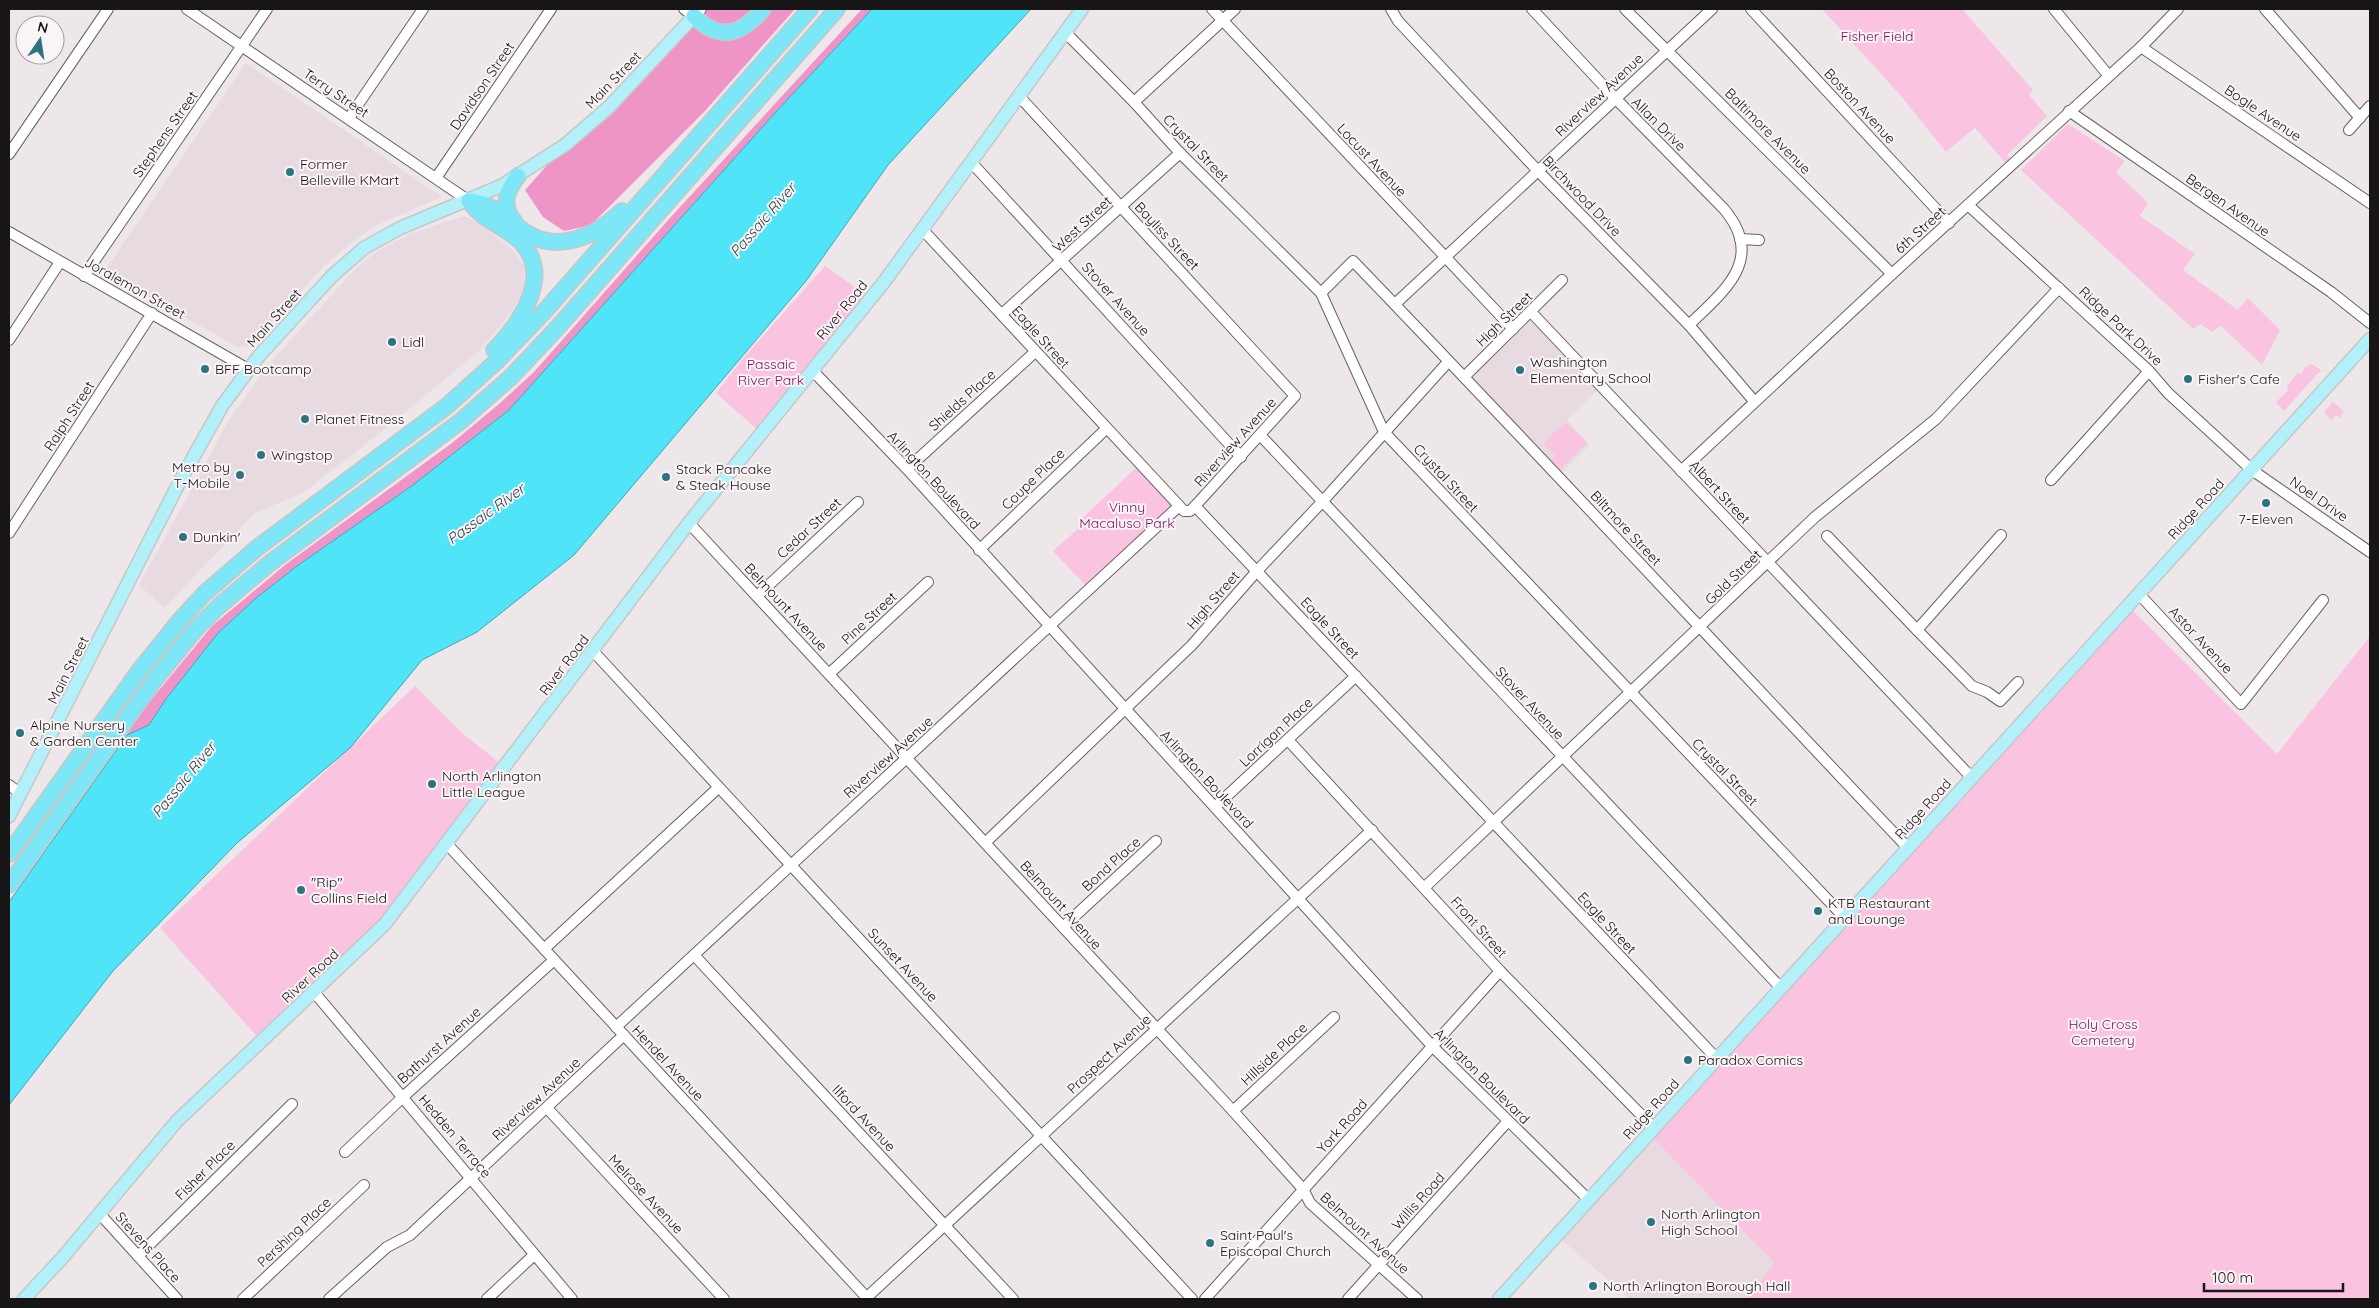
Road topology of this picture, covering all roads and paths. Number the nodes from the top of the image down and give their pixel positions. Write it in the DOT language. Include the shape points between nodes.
graph roads {
  1 [pos="108,9"];
  2 [pos="187,9"];
  3 [pos="268,9"];
  4 [pos="423,9"];
  5 [pos="551,9"];
  6 [pos="763,9"];
  7 [pos="810,9"];
  8 [pos="837,9"];
  9 [pos="1082,9"];
  10 [pos="1212,9"];
  11 [pos="1235,9"];
  12 [pos="1391,9"];
  13 [pos="1532,9"];
  14 [pos="1625,9"];
  15 [pos="1712,9"];
  16 [pos="1751,9"];
  17 [pos="2054,9"];
  18 [pos="2178,9"];
  19 [pos="2265,9"];
  20 [pos="693,11"];
  21 [pos="1223,20"];
  22 [pos="1065,32"];
  23 [pos="242,46"];
  24 [pos="2141,46"];
  25 [pos="1667,50"];
  26 [pos="753,74"];
  27 [pos="2108,75"];
  28 [pos="1018,95"];
  29 [pos="1615,98"];
  30 [pos="1134,102"];
  31 [pos="2370,106"];
  32 [pos="2069,111"];
  33 [pos="349,118"];
  34 [pos="2360,118"];
  35 [pos="2349,130"];
  36 [pos="1180,153"];
  37 [pos="9,154"];
  38 [pos="971,162"];
  39 [pos="1538,171"];
  40 [pos="518,176"];
  41 [pos="436,178"];
  42 [pos="469,201"];
  43 [pos="2370,203"];
  44 [pos="1968,205"];
  45 [pos="1121,206"];
  46 [pos="1949,222"];
  47 [pos="922,229"];
  48 [pos="9,232"];
  49 [pos="526,232"];
  50 [pos="1740,240"];
  51 [pos="1759,240"];
  52 [pos="1446,258"];
  53 [pos="1062,260"];
  54 [pos="60,262"];
  55 [pos="1892,274"];
  56 [pos="84,276"];
  57 [pos="1562,280"];
  58 [pos="2059,288"];
  59 [pos="1321,294"];
  60 [pos="1395,304"];
  61 [pos="1531,312"];
  62 [pos="152,313"];
  63 [pos="1002,314"];
  64 [pos="2370,324"];
  65 [pos="1689,325"];
  66 [pos="1514,329"];
  67 [pos="9,340"];
  68 [pos="2368,345"];
  69 [pos="1035,352"];
  70 [pos="1448,362"];
  71 [pos="248,369"];
  72 [pos="812,370"];
  73 [pos="2150,371"];
  74 [pos="1464,377"];
  75 [pos="1295,396"];
  76 [pos="1754,401"];
  77 [pos="1106,429"];
  78 [pos="1384,432"];
  79 [pos="1260,435"];
  80 [pos="395,446"];
  81 [pos="1240,456"];
  82 [pos="906,469"];
  83 [pos="2252,470"];
  84 [pos="1681,471"];
  85 [pos="2051,480"];
  86 [pos="858,502"];
  87 [pos="1322,502"];
  88 [pos="1196,506"];
  89 [pos="1178,507"];
  90 [pos="689,523"];
  91 [pos="9,533"];
  92 [pos="2001,535"];
  93 [pos="1828,536"];
  94 [pos="979,550"];
  95 [pos="2370,552"];
  96 [pos="1767,563"];
  97 [pos="1257,571"];
  98 [pos="928,582"];
  99 [pos="2139,594"];
  100 [pos="757,596"];
  101 [pos="2323,600"];
  102 [pos="1050,627"];
  103 [pos="1700,628"];
  104 [pos="1917,630"];
  105 [pos="593,651"];
  106 [pos="829,674"];
  107 [pos="1356,676"];
  108 [pos="2018,682"];
  109 [pos="1630,692"];
  110 [pos="1124,709"];
  111 [pos="1288,740"];
  112 [pos="1562,757"];
  113 [pos="907,758"];
  114 [pos="1972,778"];
  115 [pos="9,785"];
  116 [pos="718,788"];
  117 [pos="21,794"];
  118 [pos="1215,807"];
  119 [pos="9,816"];
  120 [pos="1494,822"];
  121 [pos="1372,830"];
  122 [pos="986,842"];
  123 [pos="1156,842"];
  124 [pos="447,844"];
  125 [pos="1908,848"];
  126 [pos="9,854"];
  127 [pos="790,864"];
  128 [pos="9,885"];
  129 [pos="1425,888"];
  130 [pos="1298,900"];
  131 [pos="1845,918"];
  132 [pos="1062,927"];
  133 [pos="544,949"];
  134 [pos="694,955"];
  135 [pos="554,960"];
  136 [pos="1500,971"];
  137 [pos="1781,988"];
  138 [pos="314,992"];
  139 [pos="1334,1016"];
  140 [pos="616,1027"];
  141 [pos="1156,1030"];
  142 [pos="624,1036"];
  143 [pos="1432,1047"];
  144 [pos="1717,1059"];
  145 [pos="404,1096"];
  146 [pos="292,1104"];
  147 [pos="547,1108"];
  148 [pos="1233,1111"];
  149 [pos="1508,1121"];
  150 [pos="1654,1128"];
  151 [pos="1041,1135"];
  152 [pos="345,1152"];
  153 [pos="472,1178"];
  154 [pos="364,1185"];
  155 [pos="1303,1188"];
  156 [pos="1588,1200"];
  157 [pos="99,1213"];
  158 [pos="944,1225"];
  159 [pos="534,1255"];
  160 [pos="138,1256"];
  161 [pos="1379,1265"];
  162 [pos="24,1299"];
  163 [pos="176,1299"];
  164 [pos="243,1299"];
  165 [pos="330,1299"];
  166 [pos="487,1299"];
  167 [pos="572,1299"];
  168 [pos="724,1299"];
  169 [pos="866,1299"];
  170 [pos="1013,1299"];
  171 [pos="1192,1299"];
  172 [pos="1205,1299"];
  173 [pos="1348,1299"];
  174 [pos="1417,1299"];
  175 [pos="1499,1299"];
  1 -- 37 [label="street"];
  2 -- 23 [label="street, Terry Street"];
  3 -- 23 [label="street, Stephens Street"];
  4 -- 33 [label="street"];
  5 -- 41 [label="street, Davidson Street"];
  6 -- 20 [label="highway" via="743,26 723,33 705,27"];
  7 -- 26 [label="highway"];
  8 -- 128 [label="highway" via="512,376 435,442 244,584 195,630 153,682"];
  9 -- 22 [label="main road, River Road"];
  10 -- 21 [label="street, Locust Avenue"];
  11 -- 21 [label="street"];
  12 -- 39 [label="street, Birchwood Drive" via="1398,21"];
  13 -- 29 [label="street, Allan Drive"];
  14 -- 25 [label="street, Baltimore Avenue"];
  15 -- 25 [label="street, Riverview Avenue"];
  16 -- 46 [label="street, Boston Avenue"];
  17 -- 27 [label="street"];
  18 -- 24 [label="street, 6th Street"];
  19 -- 34 [label="street"];
  20 -- 40 [label="main road, Main Street" via="609,107 565,145"];
  21 -- 30 [label="street"];
  21 -- 52 [label="street, Locust Avenue"];
  22 -- 28 [label="main road, River Road"];
  22 -- 30 [label="street, Crystal Street"];
  23 -- 33 [label="street, Terry Street"];
  23 -- 56 [label="street, Stephens Street"];
  24 -- 27 [label="street, 6th Street"];
  24 -- 43 [label="street, Bogle Avenue"];
  25 -- 29 [label="street, Riverview Avenue"];
  25 -- 55 [label="street, Baltimore Avenue"];
  26 -- 49 [label="highway" via="607,224 585,236 560,242 547,242"];
  26 -- 80 [label="highway" via="521,337 473,384"];
  27 -- 32 [label="street, 6th Street"];
  28 -- 38 [label="main road, River Road"];
  28 -- 45 [label="street, Bayliss Street"];
  29 -- 39 [label="street, Riverview Avenue"];
  29 -- 50 [label="street, Allan Drive" via="1724,208 1732,218"];
  30 -- 36 [label="street, Crystal Street"];
  31 -- 34 [label="street"];
  32 -- 44 [label="street, 6th Street"];
  32 -- 64 [label="street, Bergen Avenue" via="2331,292"];
  33 -- 41 [label="street, Terry Street"];
  34 -- 35 [label="street"];
  36 -- 45 [label="street, West Street"];
  36 -- 59 [label="street, Crystal Street"];
  38 -- 47 [label="main road, River Road"];
  38 -- 53 [label="street, Stover Avenue"];
  39 -- 52 [label="street, Riverview Avenue"];
  39 -- 65 [label="street, Birchwood Drive"];
  40 -- 42 [label="main road, Main Street"];
  40 -- 49 [label="highway" via="507,193 507,211"];
  41 -- 42 [label="street, Terry Street"];
  42 -- 49 [label="highway" via="486,204"];
  42 -- 71 [label="main road, Main Street" via="400,228 364,248 332,276"];
  42 -- 80 [label="highway" via="479,213 526,248 533,266 530,297 520,319 503,341"];
  44 -- 46 [label="street, 6th Street"];
  44 -- 58 [label="street, Ridge Park Drive"];
  45 -- 53 [label="street, West Street"];
  45 -- 75 [label="street, Bayliss Street"];
  46 -- 55 [label="street, 6th Street"];
  47 -- 63 [label="street, Eagle Street"];
  47 -- 72 [label="main road, River Road" via="884,282"];
  48 -- 54 [label="street, Joralemon Street"];
  50 -- 51 [label="street"];
  50 -- 65 [label="street, Allan Drive" via="1741,256 1735,277"];
  52 -- 60 [label="street, Riverview Avenue"];
  52 -- 66 [label="street, Locust Avenue"];
  53 -- 63 [label="street, West Street"];
  53 -- 81 [label="street, Stover Avenue"];
  54 -- 56 [label="street, Joralemon Street"];
  54 -- 67 [label="street"];
  55 -- 76 [label="street, 6th Street"];
  56 -- 62 [label="street, Joralemon Street"];
  57 -- 61 [label="street, High Street"];
  58 -- 73 [label="street, Ridge Park Drive"];
  58 -- 96 [label="street, Gold Street" via="1936,419 1815,517"];
  59 -- 60 [label="street, Biltmore Street" via="1353,262"];
  59 -- 78 [label="street, Crystal Street"];
  60 -- 70 [label="street, Biltmore Street"];
  61 -- 66 [label="street, High Street"];
  61 -- 84 [label="street, Albert Street"];
  62 -- 71 [label="street, Joralemon Street"];
  62 -- 91 [label="street, Ralph Street"];
  63 -- 69 [label="street, Eagle Street"];
  65 -- 76 [label="street, Birchwood Drive"];
  66 -- 74 [label="street, High Street"];
  68 -- 83 [label="main road, Ridge Road"];
  69 -- 77 [label="street, Eagle Street"];
  69 -- 82 [label="street, Shields Place"];
  70 -- 74 [label="street, Biltmore Street"];
  70 -- 78 [label="street, High Street"];
  71 -- 117 [label="main road, Main Street" via="220,411 165,509"];
  72 -- 82 [label="street, Arlington Boulevard"];
  72 -- 90 [label="main road, River Road"];
  73 -- 83 [label="street, Ridge Park Drive" via="2168,392"];
  73 -- 85 [label="street"];
  74 -- 103 [label="street, Biltmore Street"];
  75 -- 79 [label="street, Riverview Avenue"];
  76 -- 84 [label="street, 6th Street"];
  77 -- 89 [label="street, Eagle Street"];
  77 -- 94 [label="street, Coupe Place"];
  78 -- 87 [label="street, High Street"];
  78 -- 109 [label="street, Crystal Street"];
  79 -- 81 [label="street, Riverview Avenue"];
  79 -- 87 [label="street, Stover Avenue"];
  80 -- 126 [label="highway" via="257,548 199,600 139,671"];
  81 -- 88 [label="street, Riverview Avenue"];
  82 -- 94 [label="street, Arlington Boulevard"];
  83 -- 95 [label="street, Noel Drive"];
  83 -- 99 [label="main road, Ridge Road"];
  84 -- 96 [label="street, Albert Street"];
  86 -- 100 [label="street, Cedar Street"];
  87 -- 97 [label="street, High Street"];
  87 -- 112 [label="street, Stover Avenue"];
  88 -- 89 [label="street" via="1190,512"];
  88 -- 97 [label="street, Eagle Street"];
  89 -- 102 [label="street, Riverview Avenue"];
  90 -- 100 [label="street, Belmount Avenue"];
  90 -- 105 [label="main road, River Road"];
  92 -- 104 [label="street"];
  93 -- 104 [label="street"];
  94 -- 102 [label="street, Arlington Boulevard"];
  96 -- 103 [label="street, Gold Street"];
  96 -- 114 [label="street, Albert Street"];
  97 -- 107 [label="street, Eagle Street"];
  97 -- 110 [label="street, High Street" via="1192,645"];
  98 -- 106 [label="street, Pine Street"];
  99 -- 101 [label="street, Astor Avenue" via="2241,704"];
  99 -- 114 [label="main road, Ridge Road"];
  100 -- 106 [label="street, Belmount Avenue"];
  102 -- 110 [label="street, Arlington Boulevard"];
  102 -- 113 [label="street, Riverview Avenue"];
  103 -- 109 [label="street, Gold Street"];
  103 -- 125 [label="street, Biltmore Street"];
  104 -- 108 [label="street" via="1972,686 2000,701"];
  105 -- 116 [label="street, Sunset Avenue"];
  105 -- 124 [label="main road, River Road"];
  106 -- 113 [label="street, Belmount Avenue"];
  107 -- 111 [label="street, Lorrigan Place"];
  107 -- 120 [label="street, Eagle Street"];
  109 -- 112 [label="street, Gold Street"];
  109 -- 131 [label="street, Crystal Street"];
  110 -- 118 [label="street, Arlington Boulevard"];
  110 -- 122 [label="street, High Street"];
  111 -- 118 [label="street, Lorrigan Place"];
  111 -- 121 [label="street, Front Street"];
  112 -- 120 [label="street, Gold Street"];
  112 -- 137 [label="street, Stover Avenue"];
  113 -- 122 [label="street, Belmount Avenue"];
  113 -- 127 [label="street, Riverview Avenue"];
  114 -- 125 [label="main road, Ridge Road"];
  115 -- 117 [label="street"];
  116 -- 127 [label="street, Sunset Avenue"];
  116 -- 133 [label="street"];
  117 -- 119 [label="main road, Main Street"];
  118 -- 130 [label="street, Arlington Boulevard"];
  120 -- 129 [label="street, Gold Street"];
  120 -- 144 [label="street, Eagle Street"];
  121 -- 129 [label="street, Front Street"];
  121 -- 130 [label="street, Prospect Avenue"];
  122 -- 132 [label="street, Belmount Avenue"];
  123 -- 132 [label="street, Bond Place"];
  124 -- 133 [label="street, Hendel Avenue"];
  124 -- 138 [label="main road, River Road" via="385,924"];
  125 -- 131 [label="main road, Ridge Road"];
  127 -- 134 [label="street, Riverview Avenue"];
  127 -- 151 [label="street, Sunset Avenue"];
  129 -- 136 [label="street, Front Street"];
  130 -- 141 [label="street, Prospect Avenue"];
  130 -- 143 [label="street, Arlington Boulevard"];
  131 -- 137 [label="main road, Ridge Road"];
  132 -- 141 [label="street, Belmount Avenue"];
  133 -- 135 [label="street, Hendel Avenue"];
  134 -- 140 [label="street, Riverview Avenue"];
  134 -- 158 [label="street, Ilford Avenue"];
  135 -- 140 [label="street, Hendel Avenue"];
  135 -- 145 [label="street, Bathurst Avenue"];
  136 -- 143 [label="street, York Road"];
  136 -- 150 [label="street, Front Street"];
  137 -- 144 [label="main road, Ridge Road"];
  138 -- 145 [label="street, Hedden Terrace"];
  138 -- 157 [label="main road, River Road" via="177,1121"];
  139 -- 148 [label="street, Hillside Place"];
  140 -- 142 [label="street, Hendel Avenue"];
  141 -- 148 [label="street, Belmount Avenue"];
  141 -- 151 [label="street, Prospect Avenue"];
  142 -- 147 [label="street, Riverview Avenue"];
  142 -- 169 [label="street, Hendel Avenue"];
  143 -- 149 [label="street, Arlington Boulevard"];
  143 -- 155 [label="street, York Road"];
  144 -- 150 [label="main road, Ridge Road"];
  145 -- 152 [label="street, Bathurst Avenue"];
  145 -- 153 [label="street, Hedden Terrace"];
  146 -- 160 [label="street, Fisher Place"];
  147 -- 153 [label="street, Riverview Avenue"];
  147 -- 168 [label="street, Melrose Avenue"];
  148 -- 155 [label="street, Belmount Avenue"];
  149 -- 156 [label="street, Arlington Boulevard"];
  149 -- 161 [label="street, Willis Road"];
  150 -- 156 [label="main road, Ridge Road"];
  151 -- 158 [label="street, Prospect Avenue"];
  151 -- 171 [label="street, Sunset Avenue"];
  153 -- 159 [label="street, Hedden Terrace"];
  153 -- 165 [label="street, Riverview Avenue" via="410,1235 387,1247"];
  154 -- 164 [label="street, Pershing Place"];
  155 -- 161 [label="street, Belmount Avenue" via="1310,1203"];
  155 -- 172 [label="street, York Road"];
  156 -- 175 [label="main road, Ridge Road"];
  157 -- 160 [label="street, Stevens Place"];
  157 -- 162 [label="main road, River Road"];
  158 -- 169 [label="street, Prospect Avenue"];
  158 -- 170 [label="street, Ilford Avenue"];
  159 -- 166 [label="street"];
  159 -- 167 [label="street, Hedden Terrace"];
  160 -- 163 [label="street, Stevens Place"];
  161 -- 173 [label="street, Willis Road"];
  161 -- 174 [label="street, Belmount Avenue"];
}
